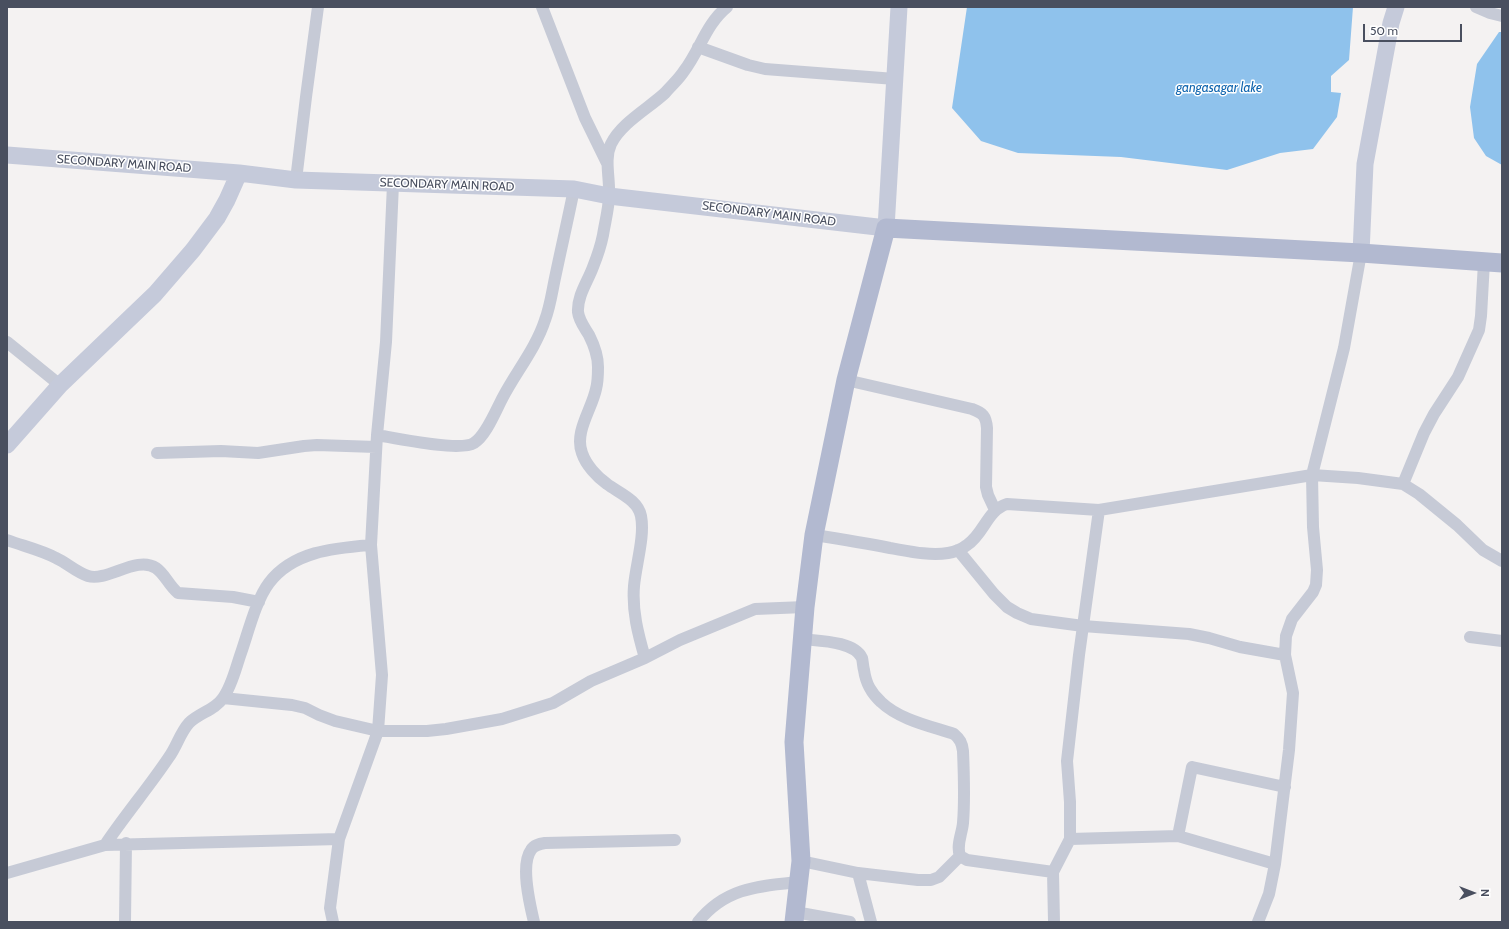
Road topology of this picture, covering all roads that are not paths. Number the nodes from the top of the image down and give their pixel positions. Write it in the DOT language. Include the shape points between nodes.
graph roads {
  1 [pos="318,7"];
  2 [pos="542,7"];
  3 [pos="727,7"];
  4 [pos="899,7"];
  5 [pos="1396,7"];
  6 [pos="1476,7"];
  7 [pos="1502,16"];
  8 [pos="698,47"];
  9 [pos="895,79"];
  10 [pos="7,155"];
  11 [pos="608,164"];
  12 [pos="238,173"];
  13 [pos="296,180"];
  14 [pos="393,184"];
  15 [pos="574,189"];
  16 [pos="609,196"];
  17 [pos="886,228"];
  18 [pos="1361,253"];
  19 [pos="1493,263"];
  20 [pos="7,342"];
  21 [pos="846,380"];
  22 [pos="60,385"];
  23 [pos="377,441"];
  24 [pos="7,445"];
  25 [pos="157,453"];
  26 [pos="1312,475"];
  27 [pos="1403,484"];
  28 [pos="995,510"];
  29 [pos="1099,510"];
  30 [pos="814,535"];
  31 [pos="7,540"];
  32 [pos="371,545"];
  33 [pos="958,550"];
  34 [pos="1502,561"];
  35 [pos="259,602"];
  36 [pos="805,607"];
  37 [pos="1083,626"];
  38 [pos="1470,637"];
  39 [pos="802,639"];
  40 [pos="1502,641"];
  41 [pos="1285,655"];
  42 [pos="645,658"];
  43 [pos="223,698"];
  44 [pos="378,731"];
  45 [pos="1285,788"];
  46 [pos="1178,836"];
  47 [pos="339,839"];
  48 [pos="1070,839"];
  49 [pos="675,840"];
  50 [pos="126,844"];
  51 [pos="105,845"];
  52 [pos="960,856"];
  53 [pos="801,861"];
  54 [pos="1275,864"];
  55 [pos="1053,872"];
  56 [pos="7,873"];
  57 [pos="858,874"];
  58 [pos="798,882"];
  59 [pos="794,917"];
  60 [pos="125,922"];
  61 [pos="333,922"];
  62 [pos="534,922"];
  63 [pos="698,922"];
  64 [pos="850,922"];
  65 [pos="871,922"];
  66 [pos="1054,922"];
  67 [pos="1258,922"];
  1 -- 13 [label="street"];
  2 -- 11 [label="street" via="585,118"];
  3 -- 8 [label="street" via="717,15"];
  4 -- 9 [label="main road"];
  5 -- 18 [label="main road" via="1365,164"];
  6 -- 7 [label="street"];
  8 -- 9 [label="street" via="766,69"];
  8 -- 11 [label="street" via="685,70 664,94 614,138 608,153"];
  9 -- 17 [label="main road"];
  10 -- 12 [label="main road, SECONDARY MAIN ROAD"];
  11 -- 16 [label="street"];
  12 -- 13 [label="main road, SECONDARY MAIN ROAD"];
  12 -- 22 [label="main road" via="217,218 193,250 155,294"];
  13 -- 14 [label="main road, SECONDARY MAIN ROAD"];
  14 -- 15 [label="main road, SECONDARY MAIN ROAD"];
  14 -- 23 [label="street" via="386,342"];
  15 -- 16 [label="main road, SECONDARY MAIN ROAD"];
  15 -- 23 [label="street" via="546,320 480,437 473,444 465,446"];
  16 -- 17 [label="main road, SECONDARY MAIN ROAD"];
  16 -- 42 [label="street" via="602,237 594,266 582,291 578,310 579,318 595,350 598,366 596,388 580,441 581,452 589,466 606,484 634,503 641,514 642,534 636,562 634,602"];
  17 -- 18 [label="main road"];
  17 -- 21 [label="main road"];
  18 -- 19 [label="main road"];
  18 -- 26 [label="street" via="1344,348"];
  19 -- 27 [label="street" via="1479,330 1458,377 1424,433"];
  20 -- 22 [label="street"];
  21 -- 28 [label="street" via="972,408 983,414 987,428 986,487"];
  21 -- 30 [label="main road"];
  22 -- 24 [label="main road"];
  23 -- 25 [label="street" via="258,452"];
  23 -- 32 [label="street"];
  26 -- 27 [label="street"];
  26 -- 29 [label="street"];
  26 -- 41 [label="street" via="1317,579 1313,592 1288,627"];
  27 -- 34 [label="street" via="1457,525 1483,550"];
  28 -- 29 [label="street" via="1001,506 1016,504"];
  28 -- 33 [label="street" via="968,544"];
  29 -- 37 [label="street"];
  30 -- 33 [label="street" via="912,552 935,554"];
  30 -- 36 [label="main road"];
  31 -- 35 [label="street" via="56,558 89,577 132,566 150,565 156,568 178,593 233,597"];
  32 -- 35 [label="street" via="336,548 293,561 268,583"];
  32 -- 44 [label="street" via="382,675"];
  33 -- 37 [label="street" via="1007,607 1031,619"];
  35 -- 43 [label="street"];
  36 -- 39 [label="main road"];
  36 -- 42 [label="street" via="755,609 680,640"];
  37 -- 41 [label="street" via="1190,634"];
  37 -- 48 [label="street" via="1068,761"];
  38 -- 40 [label="street"];
  39 -- 52 [label="street" via="837,643 858,653 862,659 867,685 882,703 897,714 959,738 964,751 963,824 958,848"];
  39 -- 53 [label="main road" via="794,742"];
  41 -- 45 [label="street" via="1293,693"];
  42 -- 44 [label="street" via="591,681 553,703 502,719 427,731"];
  43 -- 44 [label="street" via="292,705 335,721"];
  43 -- 51 [label="street" via="188,724 170,756"];
  44 -- 47 [label="street"];
  45 -- 46 [label="street" via="1192,767"];
  45 -- 54 [label="street"];
  46 -- 48 [label="street"];
  46 -- 54 [label="street"];
  47 -- 50 [label="street"];
  47 -- 61 [label="street" via="330,908"];
  48 -- 55 [label="street"];
  49 -- 62 [label="street" via="536,845 528,857 526,870 527,892"];
  50 -- 51 [label="street"];
  50 -- 60 [label="street"];
  51 -- 56 [label="street"];
  52 -- 55 [label="street" via="967,860"];
  52 -- 57 [label="street" via="939,877 931,880"];
  53 -- 57 [label="street"];
  53 -- 58 [label="main road"];
  54 -- 67 [label="street" via="1269,894"];
  55 -- 66 [label="street"];
  57 -- 65 [label="street"];
  58 -- 59 [label="main road"];
  58 -- 63 [label="street" via="757,886 727,896"];
  59 -- 64 [label="street"];
}
